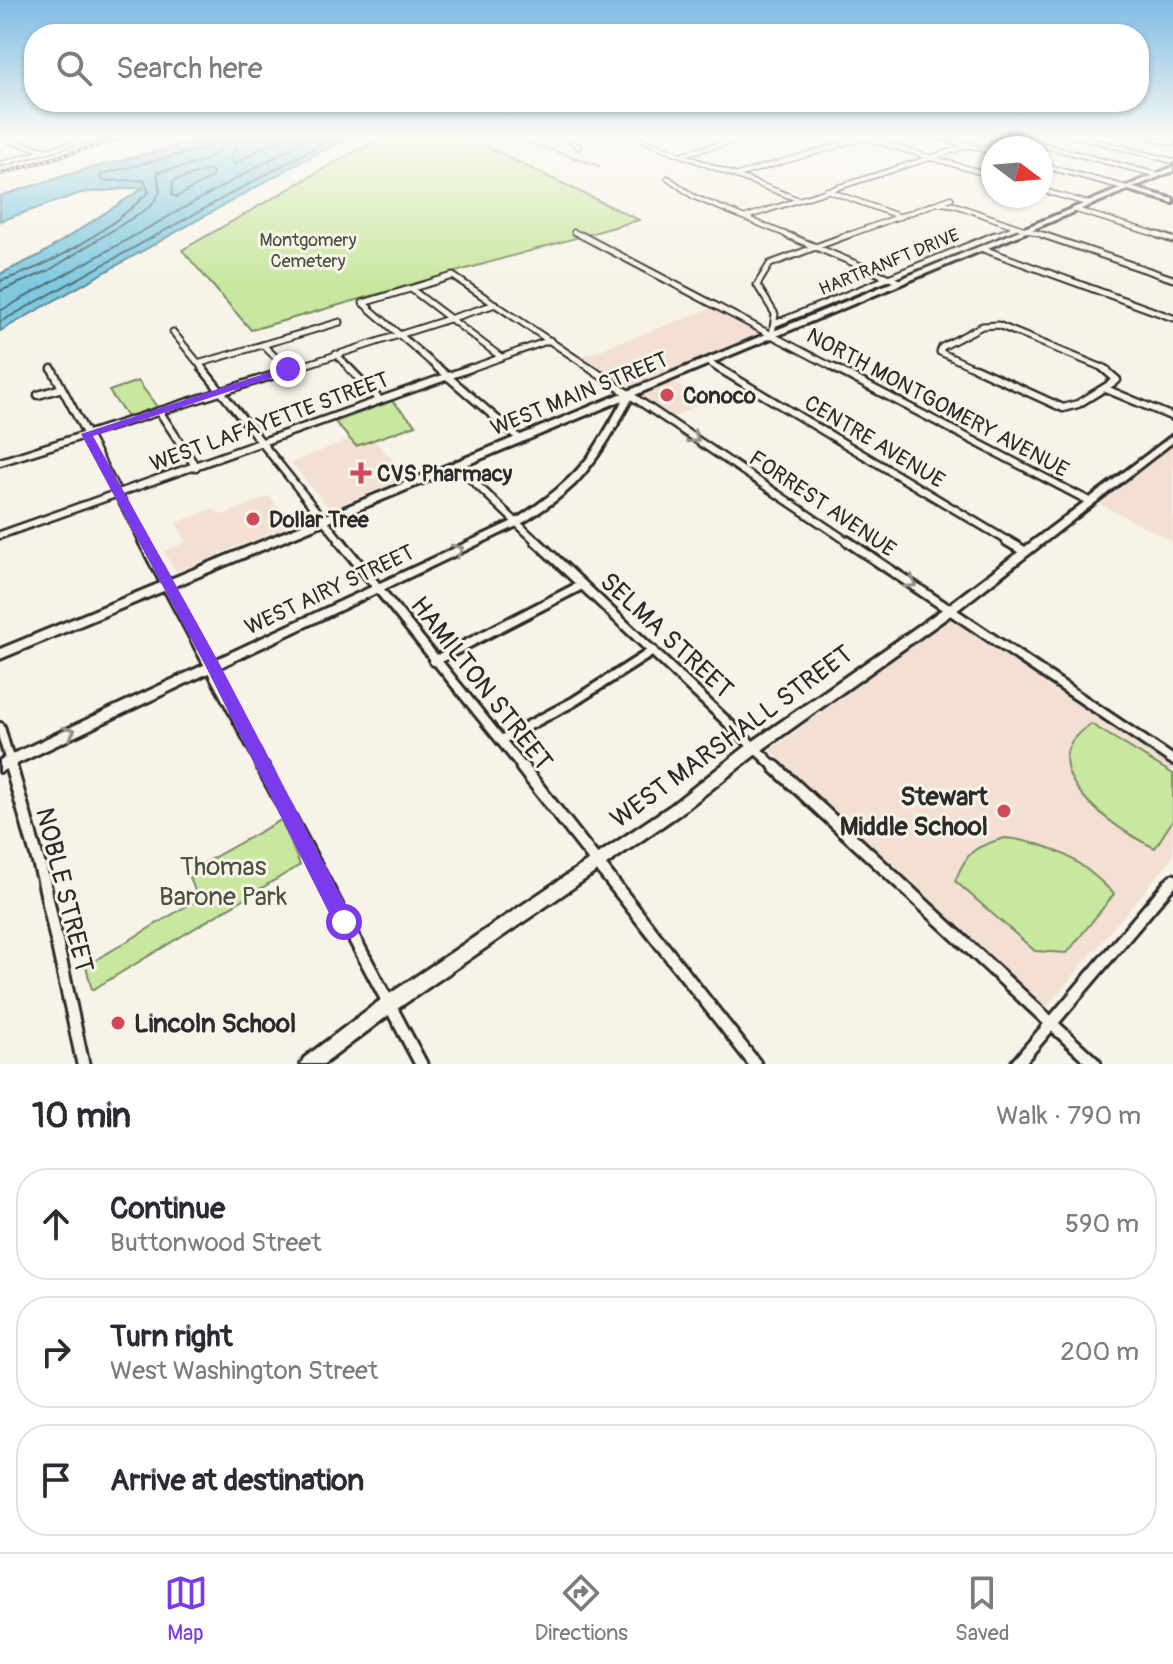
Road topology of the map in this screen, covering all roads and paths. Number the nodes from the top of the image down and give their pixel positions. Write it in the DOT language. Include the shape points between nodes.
graph roads {
  1 [pos="677,185"];
  2 [pos="760,185"];
  3 [pos="843,185"];
  4 [pos="1114,185"];
  5 [pos="1135,185"];
  6 [pos="1127,188"];
  7 [pos="826,190"];
  8 [pos="1053,193"];
  9 [pos="797,199"];
  10 [pos="1173,201"];
  11 [pos="939,203"];
  12 [pos="1090,204"];
  13 [pos="955,205"];
  14 [pos="1076,210"];
  15 [pos="746,217"];
  16 [pos="901,217"];
  17 [pos="1009,224"];
  18 [pos="1016,227"];
  19 [pos="1029,230"];
  20 [pos="574,232"];
  21 [pos="1173,240"];
  22 [pos="815,247"];
  23 [pos="983,249"];
  24 [pos="887,278"];
  25 [pos="1173,279"];
  26 [pos="899,282"];
  27 [pos="411,289"];
  28 [pos="496,304"];
  29 [pos="449,318"];
  30 [pos="1173,318"];
  31 [pos="340,322"];
  32 [pos="774,324"];
  33 [pos="173,332"];
  34 [pos="401,335"];
  35 [pos="772,335"];
  36 [pos="550,340"];
  37 [pos="263,345"];
  38 [pos="336,354"];
  39 [pos="501,357"];
  40 [pos="708,362"];
  41 [pos="201,363"];
  42 [pos="52,369"];
  43 [pos="288,369"];
  44 [pos="449,376"];
  45 [pos="62,388"];
  46 [pos="1106,389"];
  47 [pos="221,390"];
  48 [pos="38,395"];
  49 [pos="630,395"];
  50 [pos="380,400"];
  51 [pos="159,411"];
  52 [pos="1173,417"];
  53 [pos="87,434"];
  54 [pos="1173,438"];
  55 [pos="520,439"];
  56 [pos="264,442"];
  57 [pos="0,462"];
  58 [pos="456,465"];
  59 [pos="196,467"];
  60 [pos="118,494"];
  61 [pos="1089,501"];
  62 [pos="325,519"];
  63 [pos="516,523"];
  64 [pos="0,535"];
  65 [pos="1024,551"];
  66 [pos="168,584"];
  67 [pos="582,585"];
  68 [pos="380,588"];
  69 [pos="951,609"];
  70 [pos="653,651"];
  71 [pos="0,654"];
  72 [pos="434,661"];
  73 [pos="212,665"];
  74 [pos="0,727"];
  75 [pos="501,740"];
  76 [pos="754,748"];
  77 [pos="1173,760"];
  78 [pos="4,764"];
  79 [pos="594,863"];
  80 [pos="1173,880"];
  81 [pos="388,1005"];
  82 [pos="1051,1022"];
  83 [pos="83,1064"];
  84 [pos="310,1064"];
  85 [pos="421,1064"];
  86 [pos="755,1064"];
  87 [pos="1017,1064"];
  88 [pos="1095,1064"];
  1 -- 15 [label="street"];
  2 -- 9 [label="street"];
  3 -- 7 [label="street"];
  4 -- 6 [label="street"];
  5 -- 6 [label="main road, WEST MAIN STREET"];
  6 -- 10 [label="street"];
  6 -- 12 [label="main road, WEST MAIN STREET"];
  7 -- 9 [label="street"];
  7 -- 16 [label="street"];
  8 -- 12 [label="street"];
  9 -- 15 [label="street"];
  11 -- 13 [label="street"];
  11 -- 13 [label="street" via="949,199"];
  11 -- 16 [label="street"];
  12 -- 14 [label="main road, WEST MAIN STREET"];
  13 -- 17 [label="street"];
  14 -- 19 [label="main road, WEST MAIN STREET"];
  14 -- 21 [label="street"];
  15 -- 22 [label="street"];
  16 -- 22 [label="street"];
  17 -- 18 [label="street"];
  17 -- 19 [label="street"];
  18 -- 19 [label="street"];
  18 -- 24 [label="street, HARTRANFT DRIVE"];
  19 -- 23 [label="main road, WEST MAIN STREET"];
  19 -- 25 [label="street"];
  20 -- 35 [label="street, NORTH MONTGOMERY AVENUE"];
  22 -- 24 [label="street"];
  22 -- 32 [label="street" via="770,264 758,279"];
  23 -- 26 [label="main road, WEST MAIN STREET"];
  23 -- 30 [label="street"];
  24 -- 26 [label="street"];
  24 -- 32 [label="street, HARTRANFT DRIVE"];
  26 -- 35 [label="main road, WEST MAIN STREET"];
  27 -- 28 [label="street, FORREST AVENUE" via="453,276"];
  27 -- 29 [label="street"];
  27 -- 34 [label="street" via="363,303"];
  28 -- 29 [label="street"];
  28 -- 36 [label="street, FORREST AVENUE"];
  29 -- 34 [label="street"];
  29 -- 39 [label="street"];
  31 -- 37 [label="street"];
  32 -- 35 [label="street"];
  33 -- 41 [label="street, HAMILTON STREET"];
  34 -- 38 [label="street"];
  34 -- 44 [label="street"];
  35 -- 40 [label="main road, WEST MAIN STREET"];
  35 -- 61 [label="street, NORTH MONTGOMERY AVENUE"];
  36 -- 39 [label="street, WEST LAFAYETTE STREET"];
  36 -- 49 [label="street, FORREST AVENUE"];
  37 -- 41 [label="street"];
  37 -- 43 [label="street"];
  38 -- 43 [label="street"];
  38 -- 50 [label="street"];
  39 -- 44 [label="street, WEST LAFAYETTE STREET"];
  40 -- 49 [label="main road, WEST MAIN STREET"];
  40 -- 65 [label="street, CENTRE AVENUE"];
  41 -- 47 [label="street, HAMILTON STREET"];
  42 -- 45 [label="street"];
  43 -- 47 [label="street"];
  44 -- 50 [label="street, WEST LAFAYETTE STREET"];
  44 -- 55 [label="street"];
  45 -- 48 [label="street"];
  45 -- 53 [label="street"];
  46 -- 46 [label="street" via="1117,380 1114,373 998,325 982,326 940,350 1063,408"];
  46 -- 52 [label="street"];
  47 -- 51 [label="street"];
  47 -- 56 [label="street, HAMILTON STREET"];
  49 -- 55 [label="main road, WEST MAIN STREET"];
  49 -- 63 [label="street, WEST AIRY STREET" via="581,475"];
  49 -- 69 [label="street, FORREST AVENUE, one-way"];
  50 -- 56 [label="street, WEST LAFAYETTE STREET"];
  51 -- 53 [label="street"];
  51 -- 59 [label="street"];
  53 -- 57 [label="street"];
  53 -- 60 [label="street"];
  54 -- 61 [label="street, WEST MARSHALL STREET"];
  55 -- 58 [label="main road, WEST MAIN STREET"];
  56 -- 59 [label="street, WEST LAFAYETTE STREET"];
  56 -- 62 [label="street, HAMILTON STREET"];
  58 -- 62 [label="main road, WEST MAIN STREET"];
  58 -- 63 [label="street, SELMA STREET"];
  59 -- 60 [label="street, WEST LAFAYETTE STREET"];
  60 -- 64 [label="street, WEST LAFAYETTE STREET"];
  60 -- 66 [label="street"];
  61 -- 65 [label="street, WEST MARSHALL STREET"];
  62 -- 66 [label="main road, WEST MAIN STREET"];
  62 -- 68 [label="street, HAMILTON STREET"];
  63 -- 67 [label="street, SELMA STREET"];
  68 -- 63 [label="street, WEST AIRY STREET, one-way"];
  65 -- 69 [label="street, WEST MARSHALL STREET"];
  66 -- 71 [label="main road, WEST MAIN STREET"];
  66 -- 73 [label="street"];
  67 -- 70 [label="street, SELMA STREET"];
  67 -- 72 [label="street"];
  68 -- 72 [label="street, HAMILTON STREET"];
  68 -- 73 [label="street, WEST AIRY STREET"];
  69 -- 76 [label="street, WEST MARSHALL STREET"];
  69 -- 77 [label="street, FORREST AVENUE"];
  70 -- 75 [label="street"];
  70 -- 76 [label="street, SELMA STREET"];
  72 -- 75 [label="street, HAMILTON STREET"];
  78 -- 73 [label="street, WEST AIRY STREET, one-way"];
  73 -- 81 [label="street"];
  74 -- 78 [label="street, NOBLE STREET"];
  75 -- 79 [label="street, HAMILTON STREET"];
  76 -- 79 [label="street, WEST MARSHALL STREET" via="675,810"];
  76 -- 82 [label="street, SELMA STREET"];
  78 -- 83 [label="street, NOBLE STREET" via="43,878"];
  79 -- 81 [label="street, WEST MARSHALL STREET"];
  79 -- 86 [label="street, HAMILTON STREET"];
  80 -- 82 [label="street"];
  81 -- 84 [label="street, WEST MARSHALL STREET"];
  81 -- 85 [label="street"];
  82 -- 87 [label="street"];
  82 -- 88 [label="street, SELMA STREET"];
}
